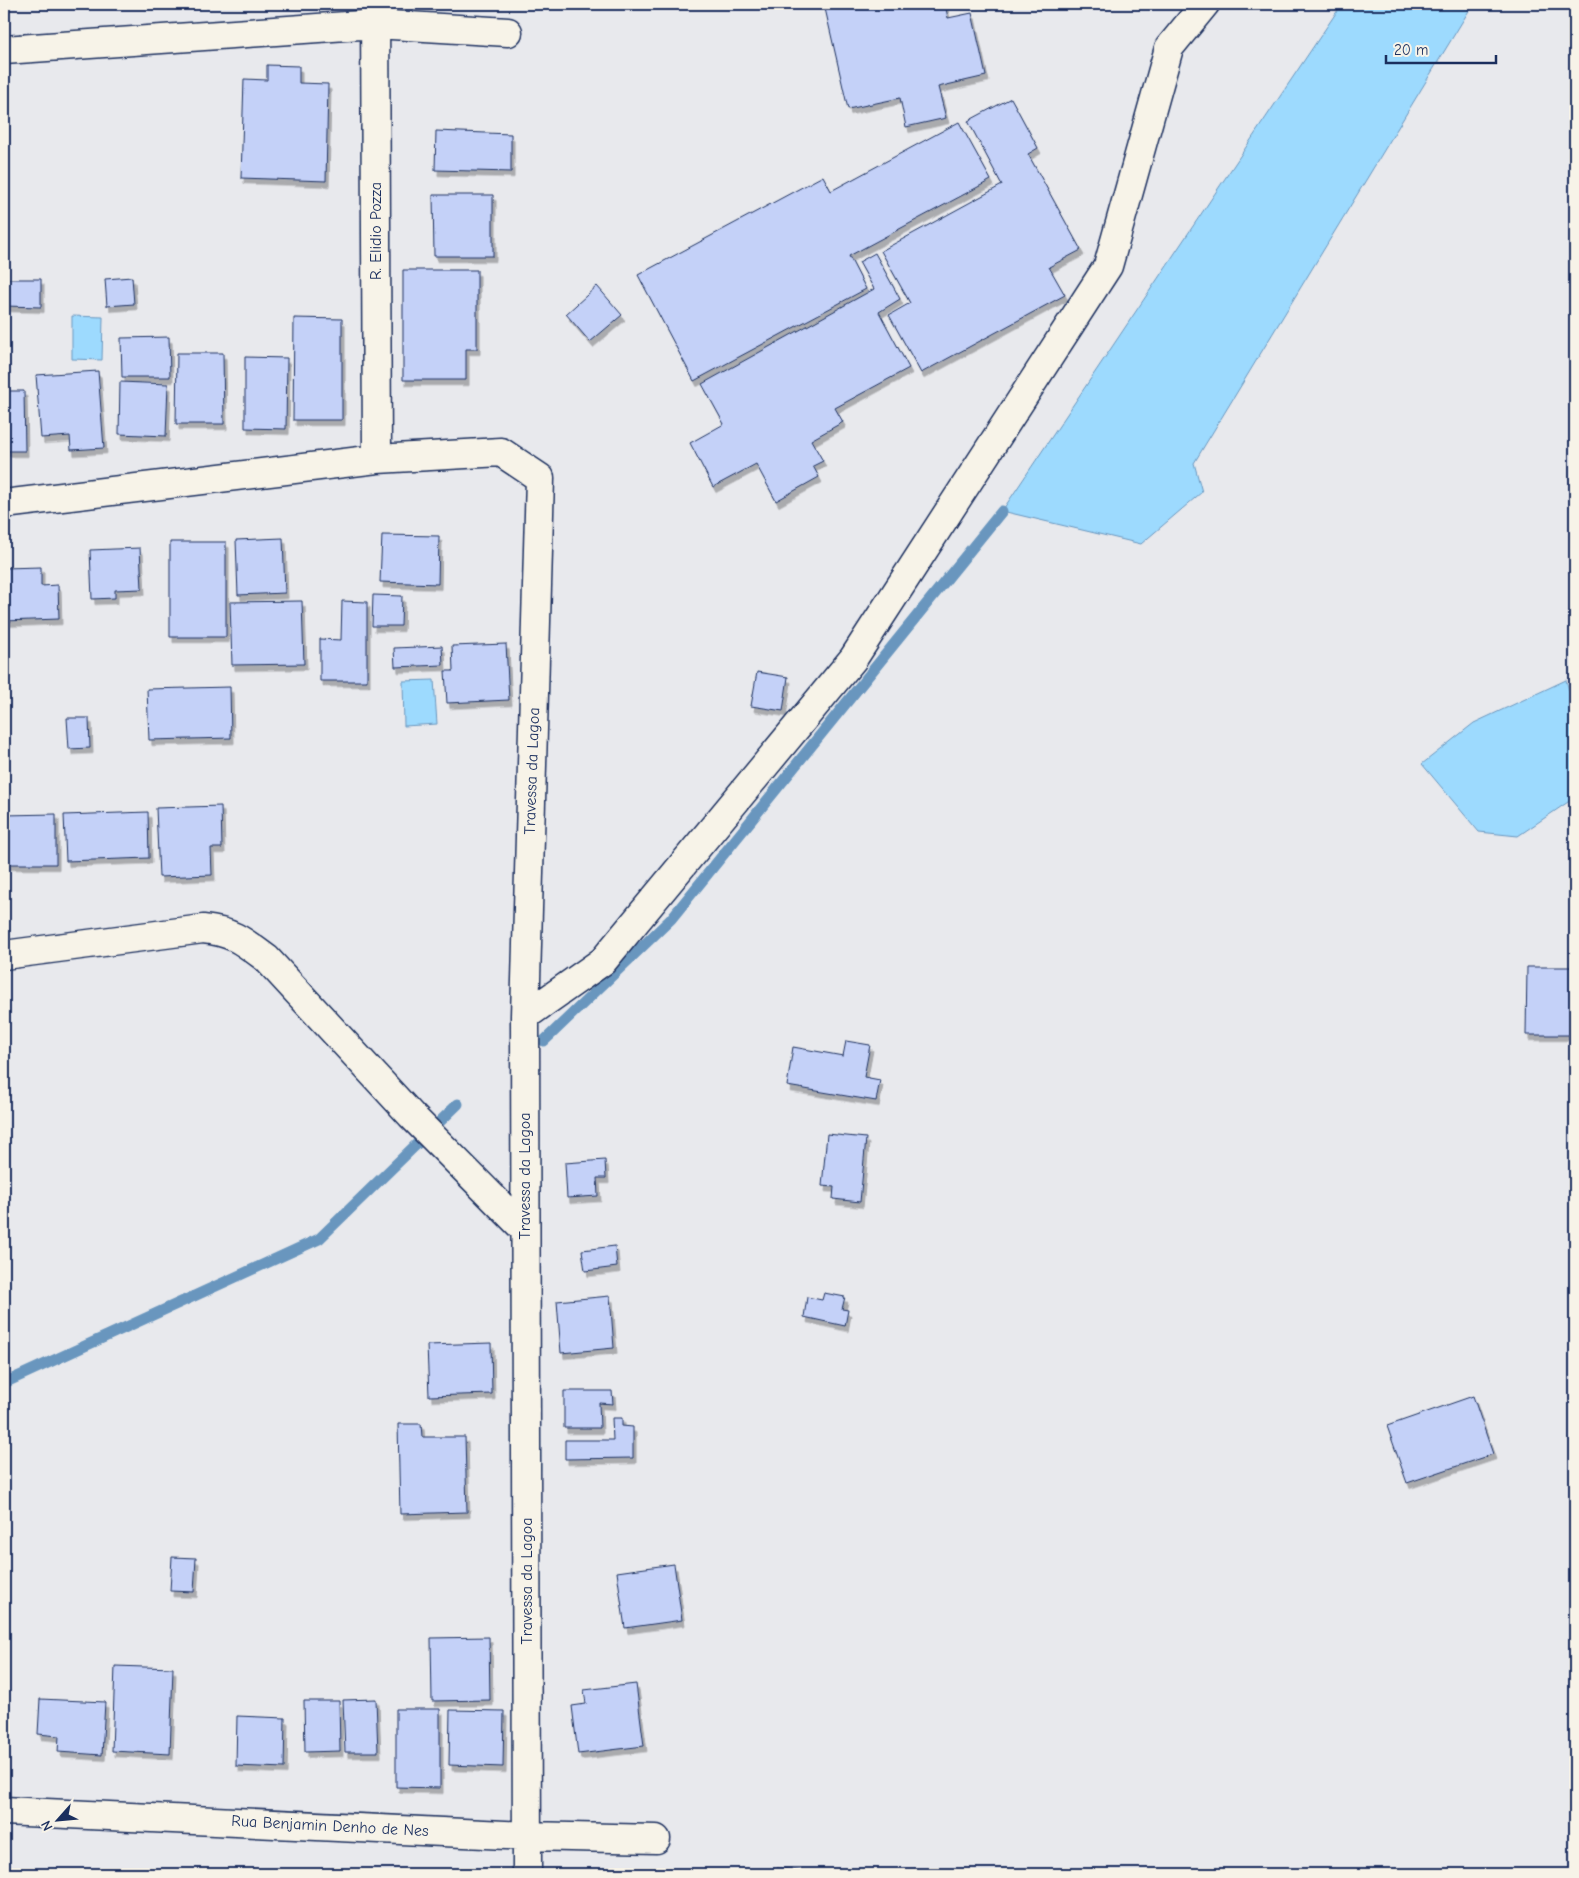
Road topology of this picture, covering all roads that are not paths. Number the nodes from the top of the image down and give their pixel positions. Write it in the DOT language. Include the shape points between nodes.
graph roads {
  1 [pos="1205,4"];
  2 [pos="375,14"];
  3 [pos="508,32"];
  4 [pos="4,50"];
  5 [pos="377,458"];
  6 [pos="4,504"];
  7 [pos="4,955"];
  8 [pos="525,1016"];
  9 [pos="525,1230"];
  10 [pos="4,1811"];
  11 [pos="528,1836"];
  12 [pos="656,1839"];
  13 [pos="527,1874"];
  1 -- 8 [label="street" via="1169,48 1108,266 853,659 603,960"];
  2 -- 3 [label="street"];
  2 -- 4 [label="street"];
  2 -- 5 [label="street, R. Elidio Pozza"];
  5 -- 6 [label="street"];
  5 -- 8 [label="street, Travessa da Lagoa" via="502,452 540,478"];
  7 -- 9 [label="street" via="203,929 225,932 245,942 267,959 411,1116"];
  8 -- 9 [label="street, Travessa da Lagoa"];
  9 -- 11 [label="street, Travessa da Lagoa"];
  10 -- 11 [label="street, Rua Benjamin Denho de Nes"];
  11 -- 12 [label="street, Rua Benjamin Denho de Nes"];
  11 -- 13 [label="street, Travessa da Lagoa"];
}
